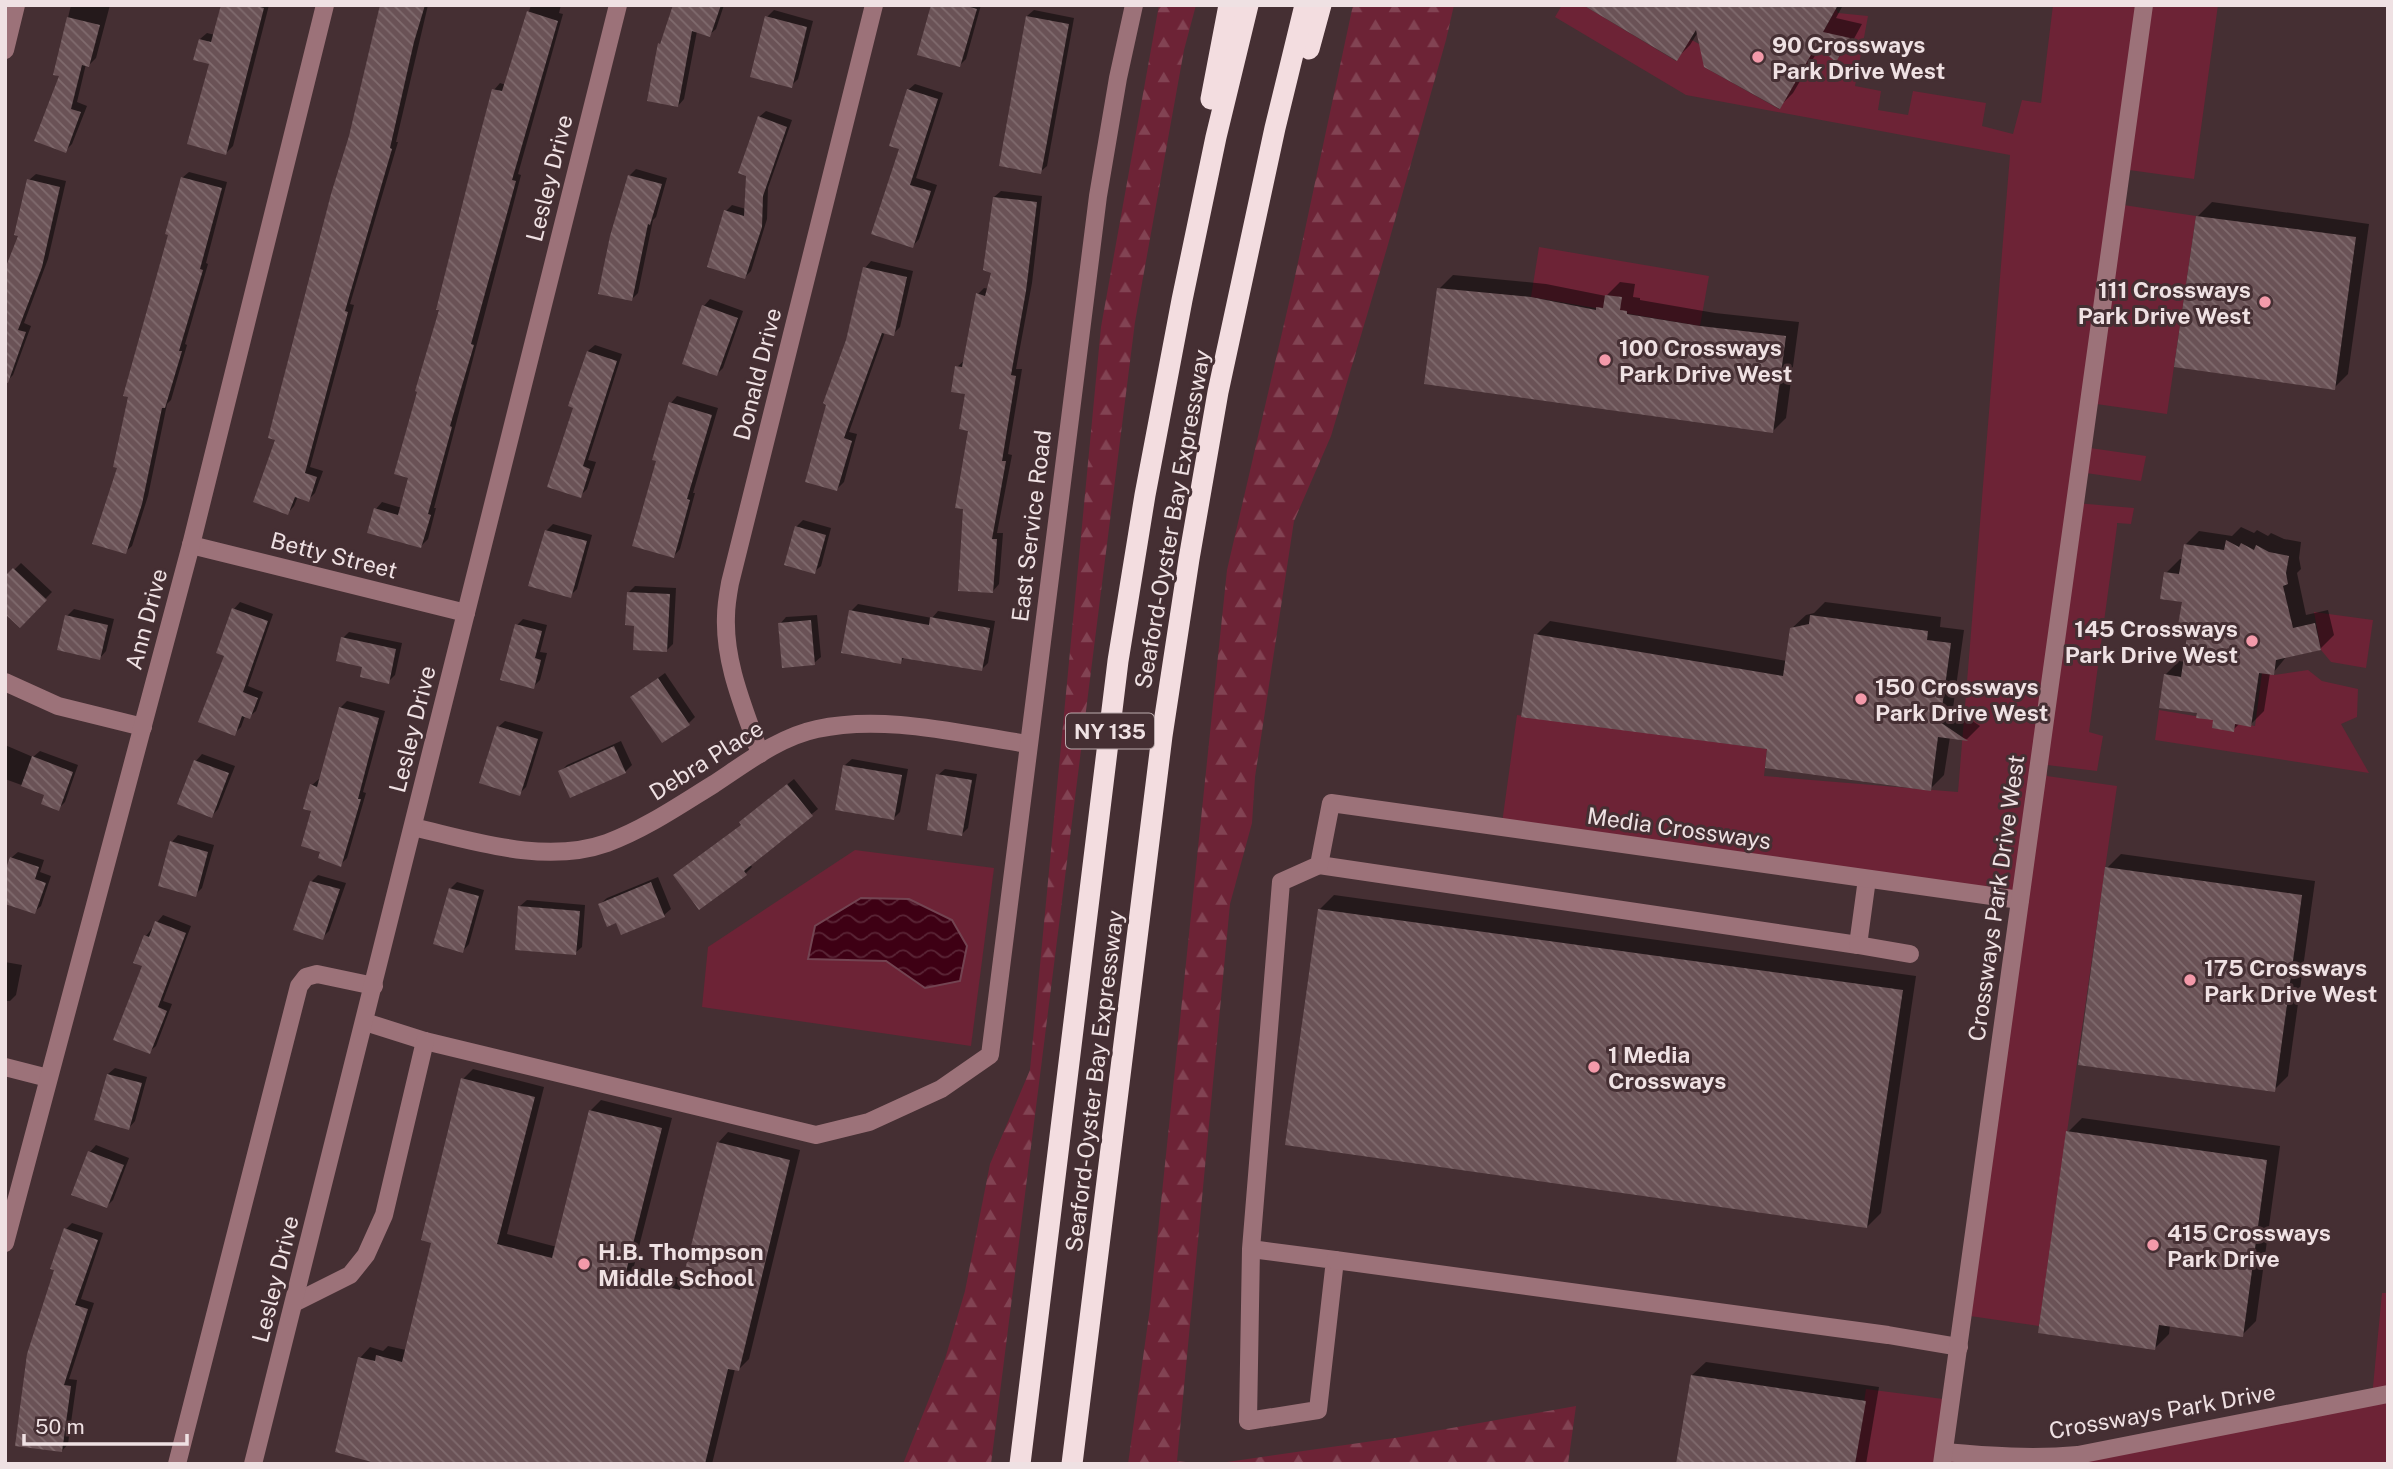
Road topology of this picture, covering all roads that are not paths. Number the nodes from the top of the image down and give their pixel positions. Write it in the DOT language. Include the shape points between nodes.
graph roads {
  1 [pos="16,5"];
  2 [pos="325,5"];
  3 [pos="618,5"];
  4 [pos="874,5"];
  5 [pos="1134,5"];
  6 [pos="1230,5"];
  7 [pos="1248,5"];
  8 [pos="1305,5"];
  9 [pos="1321,5"];
  10 [pos="2144,5"];
  11 [pos="5,50"];
  12 [pos="1182,300"];
  13 [pos="1218,392"];
  14 [pos="191,545"];
  15 [pos="466,613"];
  16 [pos="5,682"];
  17 [pos="143,727"];
  18 [pos="1028,744"];
  19 [pos="760,754"];
  20 [pos="413,827"];
  21 [pos="1319,865"];
  22 [pos="1867,879"];
  23 [pos="2020,900"];
  24 [pos="1858,945"];
  25 [pos="1910,954"];
  26 [pos="374,986"];
  27 [pos="365,1022"];
  28 [pos="425,1041"];
  29 [pos="5,1067"];
  30 [pos="48,1078"];
  31 [pos="5,1243"];
  32 [pos="1251,1249"];
  33 [pos="1335,1260"];
  34 [pos="294,1303"];
  35 [pos="1959,1347"];
  36 [pos="2388,1394"];
  37 [pos="1943,1458"];
  38 [pos="255,1463"];
  39 [pos="177,1464"];
  40 [pos="1020,1464"];
  41 [pos="1072,1464"];
  1 -- 11 [label="street"];
  2 -- 14 [label="street, Ann Drive"];
  3 -- 15 [label="street, Lesley Drive"];
  4 -- 19 [label="street, Donald Drive" via="730,583 728,651"];
  5 -- 18 [label="street, East Service Road" via="1098,196"];
  6 -- 12 [label="highway" via="1200,159"];
  7 -- 12 [label="highway, Seaford-Oyster Bay Expressway / NY 135"];
  8 -- 13 [label="highway, Seaford-Oyster Bay Expressway / NY 135"];
  9 -- 13 [label="highway"];
  10 -- 23 [label="street, Crossways Park Drive West"];
  12 -- 40 [label="highway, Seaford-Oyster Bay Expressway / NY 135" via="1118,662"];
  13 -- 41 [label="highway, Seaford-Oyster Bay Expressway / NY 135" via="1162,736"];
  14 -- 15 [label="street, Betty Street"];
  14 -- 17 [label="street, Ann Drive"];
  15 -- 20 [label="street, Lesley Drive"];
  16 -- 17 [label="street" via="58,706"];
  17 -- 30 [label="street, Ann Drive"];
  18 -- 19 [label="street, Debra Place" via="890,724 850,723 814,729"];
  18 -- 28 [label="street, East Service Road" via="990,1055 941,1090 869,1122 816,1135"];
  19 -- 20 [label="street, Debra Place" via="655,820 586,848 542,852"];
  20 -- 26 [label="street, Lesley Drive"];
  21 -- 22 [label="street, Media Crossways" via="1331,803"];
  21 -- 24 [label="street"];
  21 -- 32 [label="street" via="1281,882"];
  22 -- 23 [label="street, Media Crossways"];
  22 -- 24 [label="street"];
  23 -- 35 [label="street, Crossways Park Drive West"];
  24 -- 25 [label="street"];
  26 -- 27 [label="street, Lesley Drive"];
  26 -- 39 [label="street" via="317,974 306,977 299,986"];
  27 -- 28 [label="street"];
  27 -- 34 [label="street, Lesley Drive"];
  28 -- 34 [label="street" via="384,1214 366,1255 350,1275"];
  29 -- 30 [label="street"];
  30 -- 31 [label="street, Ann Drive"];
  32 -- 33 [label="street"];
  32 -- 33 [label="street" via="1248,1421 1318,1410"];
  33 -- 35 [label="street"];
  34 -- 38 [label="street, Lesley Drive"];
  35 -- 37 [label="street, Crossways Park Drive West"];
  36 -- 37 [label="street, Crossways Park Drive" via="2078,1455"];
}
